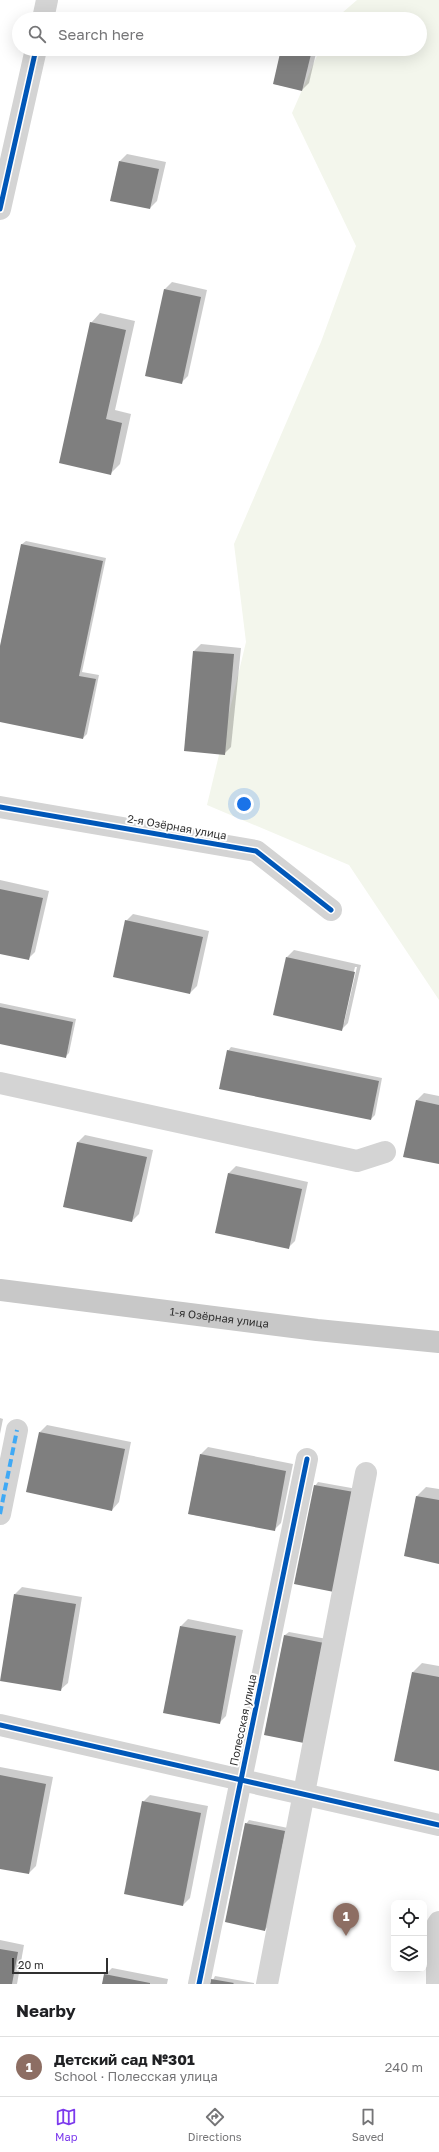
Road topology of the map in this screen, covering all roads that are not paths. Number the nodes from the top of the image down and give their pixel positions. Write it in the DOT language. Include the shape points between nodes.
graph roads {
  1 [pos="47,0"];
  2 [pos="44,12"];
  3 [pos="34,56"];
  4 [pos="0,209"];
  5 [pos="0,807"];
  6 [pos="331,910"];
  7 [pos="0,1083"];
  8 [pos="385,1152"];
  9 [pos="0,1290"];
  10 [pos="439,1342"];
  11 [pos="17,1430"];
  12 [pos="307,1459"];
  13 [pos="366,1473"];
  14 [pos="0,1514"];
  15 [pos="0,1725"];
  16 [pos="241,1780"];
  17 [pos="304,1794"];
  18 [pos="439,1825"];
  19 [pos="439,1922"];
  20 [pos="199,1984"];
  21 [pos="267,1984"];
  22 [pos="437,1984"];
  1 -- 2 [label="street"];
  3 -- 4 [label="street"];
  5 -- 6 [label="street, 2-я Озёрная улица" via="256,851"];
  7 -- 8 [label="street" via="358,1161"];
  9 -- 10 [label="main road, 1-я Озёрная улица" via="317,1330"];
  11 -- 14 [label="street"];
  12 -- 16 [label="street, Полесская улица"];
  13 -- 17 [label="street"];
  15 -- 16 [label="street"];
  16 -- 17 [label="street"];
  16 -- 20 [label="street, Полесская улица"];
  17 -- 18 [label="street"];
  17 -- 21 [label="street"];
  19 -- 22 [label="street"];
}
